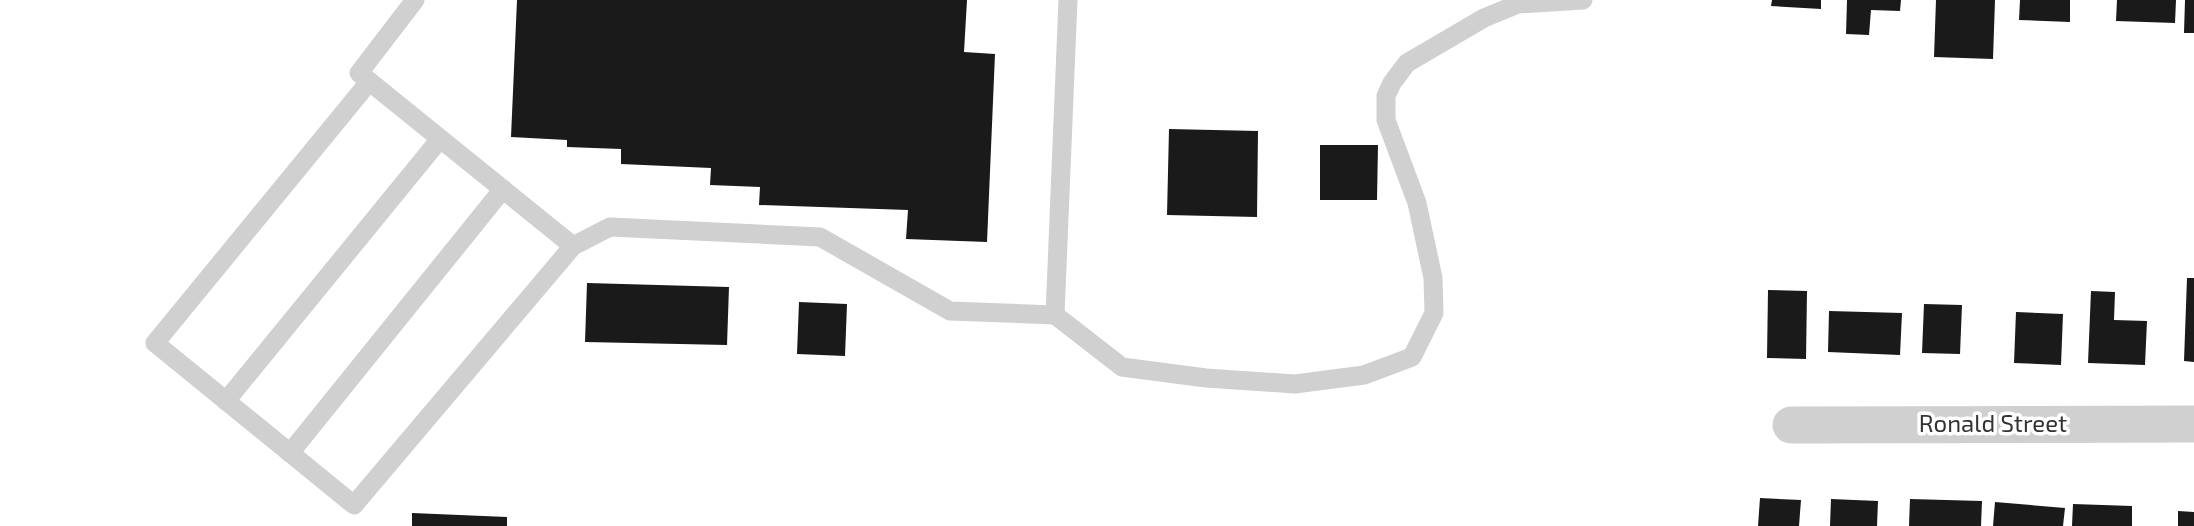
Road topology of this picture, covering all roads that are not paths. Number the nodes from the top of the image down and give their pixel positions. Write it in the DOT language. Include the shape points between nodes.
graph roads {
  1 [pos="415,0"];
  2 [pos="1068,0"];
  3 [pos="1583,0"];
  4 [pos="369,82"];
  5 [pos="440,139"];
  6 [pos="503,189"];
  7 [pos="573,246"];
  8 [pos="1055,316"];
  9 [pos="226,401"];
  10 [pos="2194,424"];
  11 [pos="1791,425"];
  12 [pos="290,453"];
  1 -- 4 [label="lane" via="359,73"];
  2 -- 8 [label="lane"];
  3 -- 8 [label="lane" via="1518,5 1484,18 1407,63 1392,83 1386,96 1386,120 1417,203 1433,278 1434,313 1412,357 1364,376 1295,384 1206,378 1122,367"];
  4 -- 5 [label="lane"];
  4 -- 9 [label="lane" via="155,343"];
  5 -- 6 [label="lane"];
  5 -- 9 [label="lane"];
  6 -- 7 [label="lane"];
  6 -- 12 [label="lane"];
  7 -- 8 [label="lane" via="610,227 820,237 950,311"];
  7 -- 12 [label="lane" via="354,505"];
  9 -- 12 [label="lane"];
  10 -- 11 [label="street, Ronald Street"];
}
